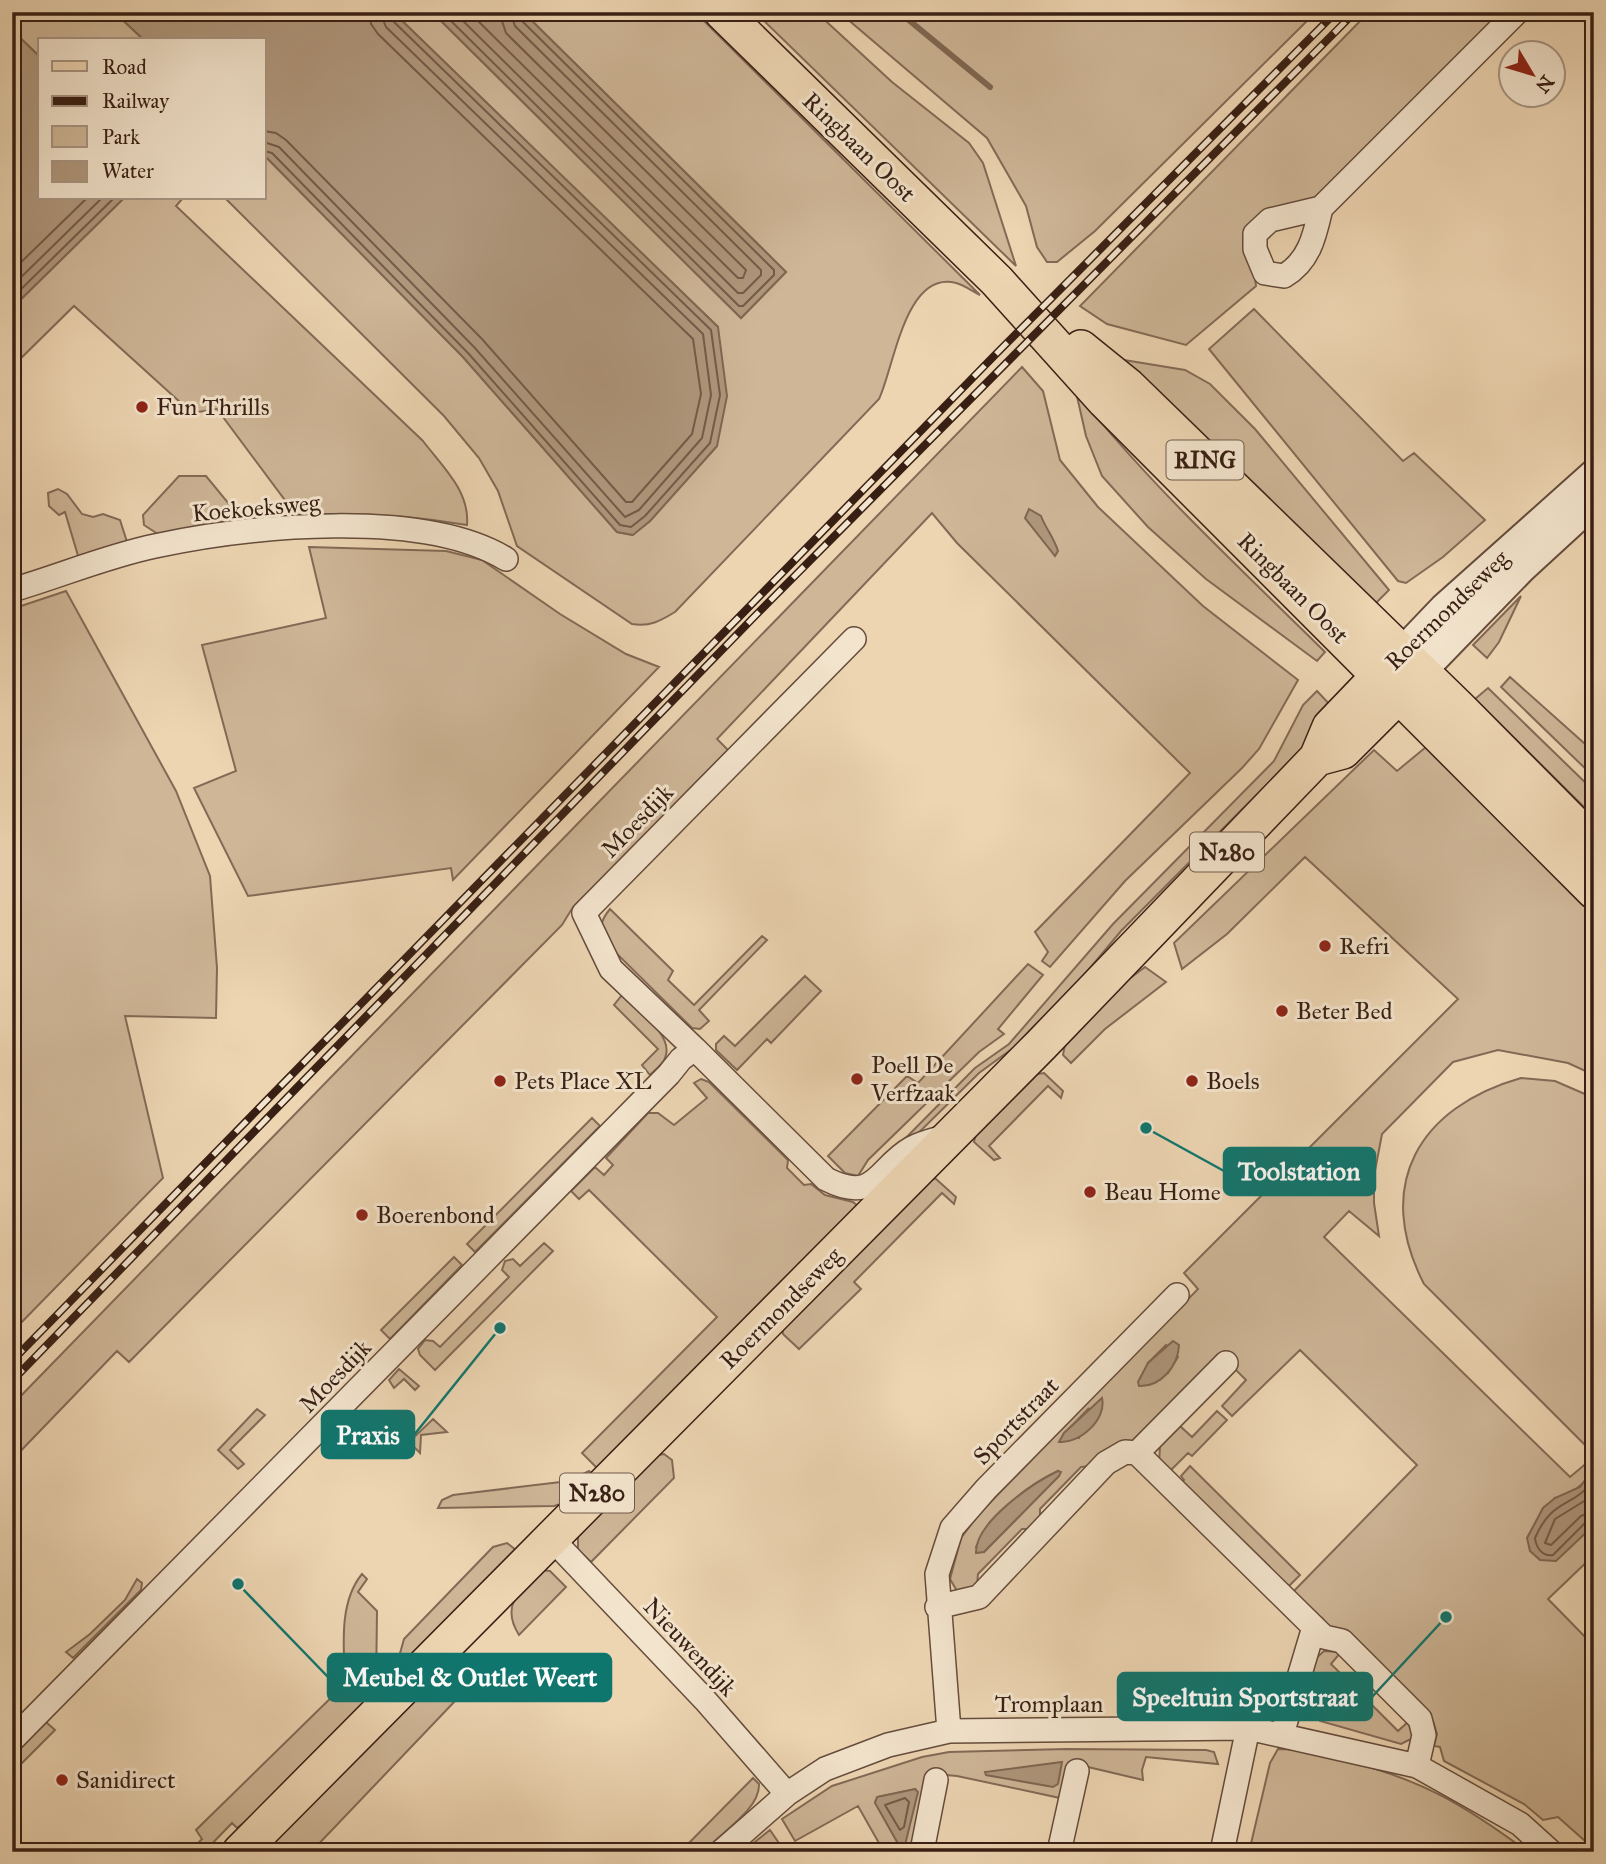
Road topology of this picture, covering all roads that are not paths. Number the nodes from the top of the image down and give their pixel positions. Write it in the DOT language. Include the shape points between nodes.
graph roads {
  1 [pos="722,12"];
  2 [pos="1517,12"];
  3 [pos="1321,208"];
  4 [pos="1594,474"];
  5 [pos="1594,502"];
  6 [pos="506,559"];
  7 [pos="12,590"];
  8 [pos="854,639"];
  9 [pos="1401,673"];
  10 [pos="1594,844"];
  11 [pos="1594,891"];
  12 [pos="695,1049"];
  13 [pos="953,1133"];
  14 [pos="1177,1295"];
  15 [pos="1226,1363"];
  16 [pos="1137,1453"];
  17 [pos="552,1539"];
  18 [pos="937,1607"];
  19 [pos="1314,1627"];
  20 [pos="1248,1728"];
  21 [pos="949,1731"];
  22 [pos="1282,1734"];
  23 [pos="12,1740"];
  24 [pos="1417,1766"];
  25 [pos="1077,1771"];
  26 [pos="936,1780"];
  27 [pos="787,1794"];
  28 [pos="240,1852"];
  29 [pos="721,1852"];
  30 [pos="926,1852"];
  31 [pos="1059,1852"];
  32 [pos="1222,1852"];
  33 [pos="1551,1852"];
  1 -- 9 [label="main road, Ringbaan Oost / RING" via="997,281 1128,386"];
  2 -- 3 [label="street"];
  4 -- 9 [label="street, Roermondseweg" via="1444,608"];
  5 -- 9 [label="street, Roermondseweg"];
  6 -- 7 [label="street, Koekoeksweg" via="485,546 407,528 235,532 153,546"];
  8 -- 12 [label="street, Moesdijk" via="584,914 611,969"];
  9 -- 10 [label="main road, Ringbaan Oost / RING"];
  9 -- 11 [label="main road, Ringbaan Oost / RING"];
  9 -- 13 [label="main road, Roermondseweg / N280" via="1343,751 1317,758"];
  12 -- 13 [label="street, Moesdijk" via="826,1179 843,1188 879,1180 910,1149"];
  12 -- 23 [label="street, Moesdijk"];
  13 -- 17 [label="main road, Roermondseweg / N280"];
  14 -- 18 [label="street, Sportstraat" via="952,1528 937,1574"];
  15 -- 16 [label="street"];
  16 -- 18 [label="street" via="1125,1452 1106,1463 979,1597"];
  16 -- 19 [label="street"];
  17 -- 27 [label="street, Nieuwendijk" via="705,1699"];
  17 -- 28 [label="main road, Roermondseweg / N280"];
  18 -- 21 [label="street, Sportstraat"];
  19 -- 22 [label="street"];
  19 -- 24 [label="street" via="1324,1637 1342,1641 1420,1719 1424,1735"];
  20 -- 21 [label="street, Tromplaan"];
  20 -- 22 [label="street, Tromplaan"];
  20 -- 32 [label="street"];
  21 -- 27 [label="street, Tromplaan" via="888,1745 825,1769"];
  22 -- 24 [label="street, Tromplaan"];
  24 -- 33 [label="street, Tromplaan" via="1520,1824"];
  25 -- 31 [label="street"];
  26 -- 30 [label="street" via="923,1846"];
  27 -- 29 [label="street, Tromplaan"];
}
